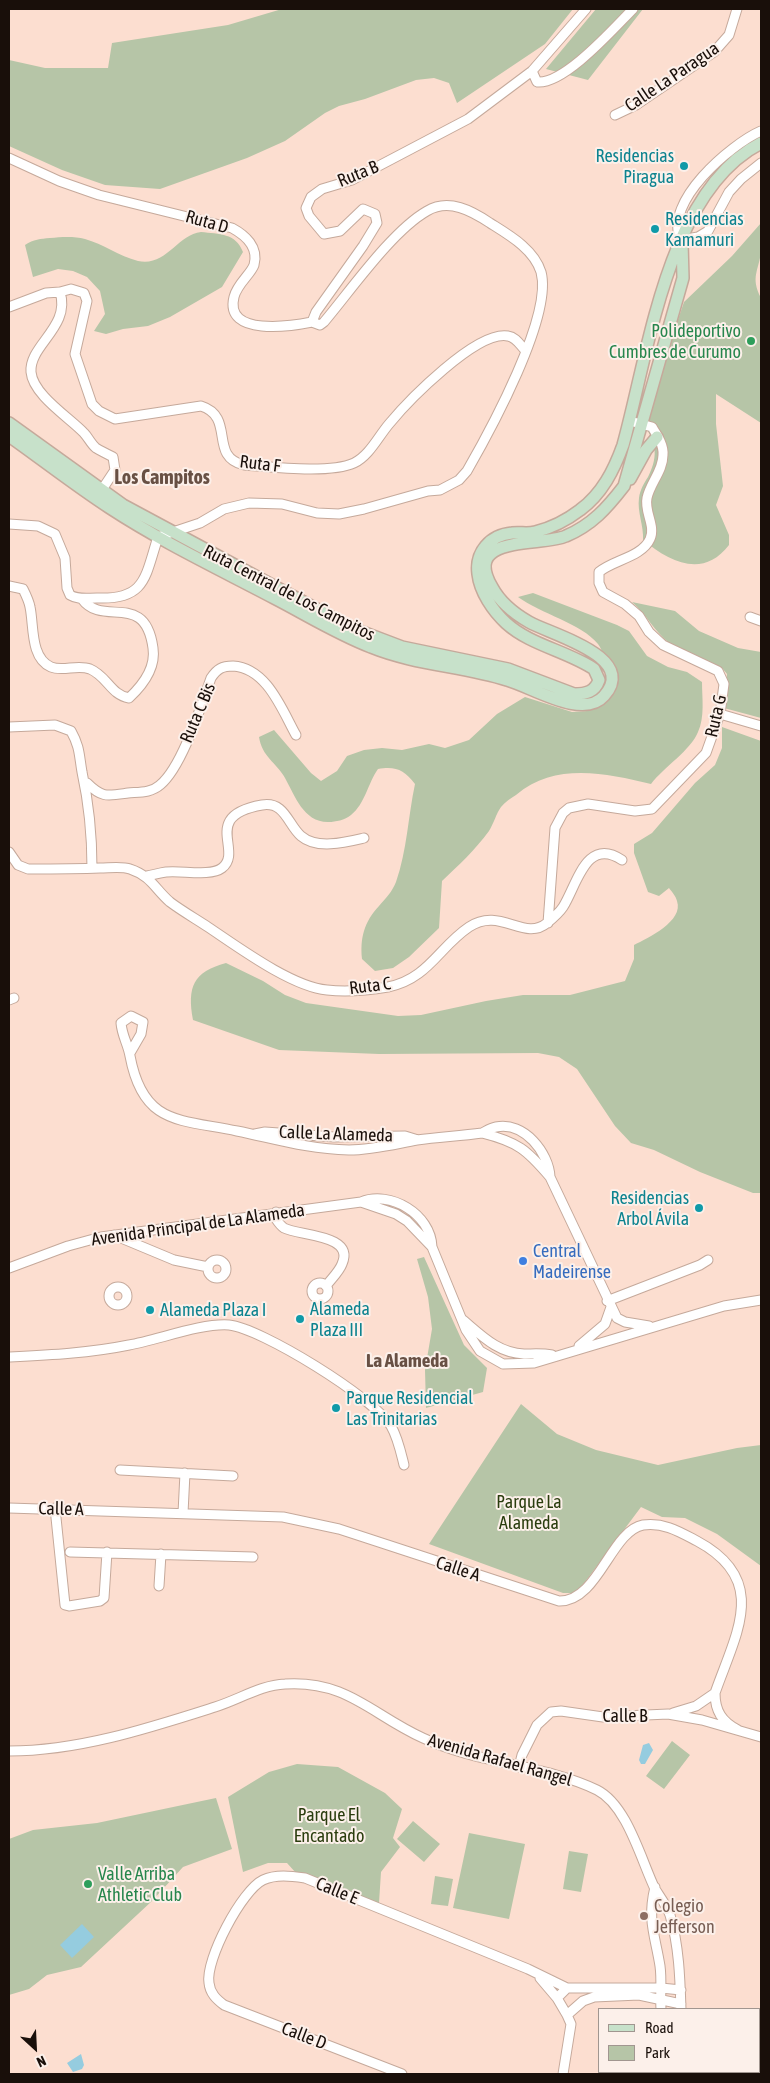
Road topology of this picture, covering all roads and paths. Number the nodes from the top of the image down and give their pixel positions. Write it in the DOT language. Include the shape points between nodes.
graph roads {
  1 [pos="586,9"];
  2 [pos="633,9"];
  3 [pos="738,9"];
  4 [pos="532,71"];
  5 [pos="615,115"];
  6 [pos="761,131"];
  7 [pos="761,143"];
  8 [pos="9,158"];
  9 [pos="761,163"];
  10 [pos="682,240"];
  11 [pos="60,292"];
  12 [pos="9,307"];
  13 [pos="312,322"];
  14 [pos="525,350"];
  15 [pos="630,421"];
  16 [pos="9,423"];
  17 [pos="642,423"];
  18 [pos="9,436"];
  19 [pos="658,436"];
  20 [pos="624,486"];
  21 [pos="99,495"];
  22 [pos="9,524"];
  23 [pos="172,532"];
  24 [pos="158,538"];
  25 [pos="9,586"];
  26 [pos="82,599"];
  27 [pos="750,617"];
  28 [pos="761,621"];
  29 [pos="720,714"];
  30 [pos="761,726"];
  31 [pos="9,727"];
  32 [pos="296,735"];
  33 [pos="86,783"];
  34 [pos="364,838"];
  35 [pos="9,852"];
  36 [pos="622,860"];
  37 [pos="92,868"];
  38 [pos="147,876"];
  39 [pos="548,922"];
  40 [pos="130,1053"];
  41 [pos="482,1133"];
  42 [pos="253,1134"];
  43 [pos="525,1134"];
  44 [pos="334,1137"];
  45 [pos="418,1140"];
  46 [pos="518,1144"];
  47 [pos="333,1149"];
  48 [pos="550,1178"];
  49 [pos="361,1202"];
  50 [pos="405,1208"];
  51 [pos="276,1212"];
  52 [pos="396,1214"];
  53 [pos="114,1235"];
  54 [pos="432,1246"];
  55 [pos="708,1260"];
  56 [pos="208,1267"];
  57 [pos="9,1268"];
  58 [pos="326,1286"];
  59 [pos="761,1300"];
  60 [pos="609,1304"];
  61 [pos="463,1320"];
  62 [pos="654,1326"];
  63 [pos="500,1349"];
  64 [pos="568,1352"];
  65 [pos="554,1355"];
  66 [pos="9,1357"];
  67 [pos="495,1361"];
  68 [pos="404,1466"];
  69 [pos="120,1470"];
  70 [pos="186,1473"];
  71 [pos="233,1476"];
  72 [pos="9,1508"];
  73 [pos="55,1508"];
  74 [pos="184,1513"];
  75 [pos="70,1552"];
  76 [pos="107,1552"];
  77 [pos="161,1554"];
  78 [pos="253,1557"];
  79 [pos="159,1586"];
  80 [pos="715,1693"];
  81 [pos="668,1714"];
  82 [pos="738,1730"];
  83 [pos="761,1737"];
  84 [pos="9,1751"];
  85 [pos="519,1767"];
  86 [pos="655,1888"];
  87 [pos="669,1913"];
  88 [pos="651,1917"];
  89 [pos="528,1969"];
  90 [pos="566,1988"];
  91 [pos="661,1988"];
  92 [pos="681,1990"];
  93 [pos="211,1992"];
  94 [pos="557,1998"];
  95 [pos="661,2005"];
  96 [pos="681,2006"];
  97 [pos="567,2015"];
  98 [pos="402,2074"];
  99 [pos="563,2074"];
  1 -- 4 [label="street, Ruta B"];
  2 -- 4 [label="street" via="554,80 537,82"];
  3 -- 5 [label="street, Calle La Paragua" via="729,34 714,52 636,105"];
  4 -- 13 [label="street, Ruta B" via="468,119 352,180 322,188 310,197 306,208 309,216 324,234 340,231 363,209 375,214 377,222"];
  6 -- 10 [label="street" via="733,148 695,186 677,222"];
  7 -- 10 [label="main road" via="718,177"];
  8 -- 13 [label="street, Ruta D" via="99,195 238,231 250,244 254,265 242,279 234,297 233,306 237,314 252,326"];
  9 -- 10 [label="street" via="729,192 708,231"];
  10 -- 15 [label="main road, Ruta Central de Los Campitos" via="667,271"];
  10 -- 17 [label="main road, Ruta Central de Los Campitos" via="683,278"];
  11 -- 12 [label="street" via="46,293"];
  11 -- 14 [label="street, Ruta F" via="72,289 84,293 87,301 75,354 92,404 99,411 115,419 201,406 207,408 222,426 224,452 234,463 244,465 335,468 356,462 437,374 466,352 508,335"];
  11 -- 21 [label="street" via="64,304 61,314 33,361 31,373 57,409 84,433 94,447 113,457 114,470"];
  13 -- 14 [label="street, Ruta F" via="320,325 324,322 366,270 418,217 429,209 452,206 474,212 517,241 537,262 541,272 542,297 537,323"];
  14 -- 23 [label="street, Ruta F" via="496,420 467,472 451,485 339,514 317,513 282,504 249,503"];
  15 -- 17 [label="street"];
  15 -- 23 [label="main road, Ruta Central de Los Campitos" via="614,468 587,504 546,529 498,537 485,546 478,561 478,576 484,593 506,623 594,669 599,680 585,694 574,694 502,667 377,639"];
  16 -- 21 [label="main road, Ruta Central de Los Campitos"];
  17 -- 19 [label="street" via="652,427"];
  17 -- 20 [label="main road, Ruta Central de Los Campitos"];
  18 -- 21 [label="main road, Ruta Central de Los Campitos"];
  19 -- 20 [label="main road"];
  19 -- 29 [label="street, Ruta G" via="664,453 647,499 646,509 652,529 650,539 641,549 607,565 599,572 599,583 603,592 639,616 663,645 718,672 724,684"];
  20 -- 24 [label="main road, Ruta Central de Los Campitos" via="589,524 555,540 501,546 492,553 486,565 487,578 494,590 514,612 593,652 609,666 612,679 607,693 596,703 588,705 559,700 490,674 423,663 373,648"];
  21 -- 23 [label="main road, Ruta Central de Los Campitos"];
  21 -- 24 [label="main road, Ruta Central de Los Campitos"];
  22 -- 26 [label="street" via="38,526 55,534 65,558 67,588 74,597"];
  23 -- 24 [label="street, Ruta F"];
  24 -- 26 [label="street" via="138,589 120,596"];
  25 -- 26 [label="street" via="23,589 38,654 44,662 52,668 77,666 90,669 104,677 115,693 129,698 149,673 154,654 146,624 124,612 88,606"];
  27 -- 28 [label="street"];
  29 -- 30 [label="street"];
  29 -- 39 [label="street, Ruta G" via="706,753 652,809 635,811 588,804 562,813 555,828"];
  31 -- 33 [label="street" via="55,725 72,731 80,746"];
  32 -- 33 [label="street, Ruta C Bis" via="259,676 241,667 224,666 216,670 174,766 160,785 152,790 110,796 98,795"];
  33 -- 37 [label="street"];
  34 -- 38 [label="street" via="346,843 310,841 300,836 285,813 265,804 244,809 229,821 226,830 229,857 224,867 216,872 166,872"];
  35 -- 37 [label="street" via="18,865 28,870"];
  36 -- 39 [label="street" via="613,854 596,855 580,872 562,908"];
  37 -- 38 [label="street" via="128,868"];
  38 -- 39 [label="street, Ruta C" via="169,902 248,954 303,984 327,990 388,987 411,979 426,969 467,928 482,920 498,919 529,930 541,928"];
  40 -- 42 [label="street, Calle La Alameda" via="139,1088 160,1112 182,1122"];
  41 -- 43 [label="street, Calle La Alameda" via="496,1127 507,1127"];
  41 -- 45 [label="street, Calle La Alameda"];
  41 -- 46 [label="street, Calle La Alameda"];
  42 -- 44 [label="street, Calle La Alameda"];
  42 -- 47 [label="street, Calle La Alameda" via="281,1142"];
  43 -- 46 [label="street"];
  43 -- 48 [label="street, Calle La Alameda" via="540,1148 550,1169"];
  44 -- 45 [label="street, Calle La Alameda" via="405,1136"];
  44 -- 47 [label="street"];
  45 -- 47 [label="street, Calle La Alameda" via="351,1150"];
  46 -- 48 [label="street, Calle La Alameda"];
  48 -- 60 [label="street, Calle La Alameda"];
  49 -- 50 [label="street, Avenida Principal de La Alameda" via="382,1198"];
  49 -- 51 [label="street, Avenida Principal de La Alameda"];
  49 -- 52 [label="street, Avenida Principal de La Alameda"];
  50 -- 52 [label="street"];
  50 -- 54 [label="street, Avenida Principal de La Alameda" via="422,1220 432,1239"];
  51 -- 53 [label="street, Avenida Principal de La Alameda"];
  51 -- 58 [label="street" via="276,1219 284,1227 332,1240 340,1246 343,1263"];
  52 -- 54 [label="street, Avenida Principal de La Alameda"];
  53 -- 56 [label="street" via="174,1260"];
  53 -- 57 [label="street, Avenida Principal de La Alameda" via="68,1246"];
  54 -- 61 [label="street, Avenida Principal de La Alameda"];
  55 -- 60 [label="street"];
  59 -- 62 [label="street, Avenida Principal de La Alameda" via="724,1306"];
  60 -- 62 [label="street, Calle La Alameda" via="617,1318 625,1322"];
  60 -- 64 [label="street" via="605,1324"];
  61 -- 63 [label="street, Avenida Principal de La Alameda"];
  61 -- 67 [label="street, Avenida Principal de La Alameda" via="480,1351"];
  62 -- 64 [label="street, Avenida Principal de La Alameda"];
  63 -- 65 [label="street, Avenida Principal de La Alameda"];
  63 -- 67 [label="street"];
  64 -- 65 [label="street, Avenida Principal de La Alameda"];
  65 -- 67 [label="street, Avenida Principal de La Alameda" via="520,1365"];
  66 -- 68 [label="street" via="119,1347 196,1330 235,1326 280,1346 363,1397 390,1425"];
  69 -- 70 [label="street"];
  70 -- 71 [label="street"];
  70 -- 74 [label="street"];
  72 -- 73 [label="street, Calle A"];
  73 -- 74 [label="street, Calle A"];
  73 -- 76 [label="street" via="64,1605 104,1598"];
  74 -- 80 [label="street, Calle A" via="309,1521 559,1601 573,1599 586,1590 633,1529 651,1525 672,1528 720,1555 734,1572 740,1588 740,1623"];
  75 -- 76 [label="street"];
  76 -- 77 [label="street"];
  77 -- 78 [label="street"];
  77 -- 79 [label="street"];
  80 -- 81 [label="street" via="696,1706"];
  80 -- 82 [label="street" via="720,1716"];
  81 -- 82 [label="street, Calle B"];
  81 -- 85 [label="street, Calle B" via="613,1718 552,1712 537,1725"];
  82 -- 83 [label="street, Calle B"];
  84 -- 85 [label="street, Avenida Rafael Rangel" via="54,1748 160,1725 272,1685 300,1684 343,1691 423,1738 485,1760"];
  85 -- 86 [label="street, Avenida Rafael Rangel" via="578,1782 609,1797 642,1855"];
  86 -- 87 [label="street, Avenida Rafael Rangel"];
  86 -- 88 [label="street"];
  87 -- 88 [label="street" via="660,1908"];
  87 -- 92 [label="street, Avenida Rafael Rangel" via="681,1972"];
  88 -- 91 [label="street"];
  89 -- 90 [label="street, Calle E"];
  89 -- 93 [label="street, Calle E" via="305,1878 272,1877 254,1885 231,1917 210,1968"];
  89 -- 94 [label="street, Calle E" via="541,1978"];
  90 -- 91 [label="street"];
  90 -- 94 [label="street"];
  91 -- 92 [label="street"];
  91 -- 95 [label="street"];
  92 -- 96 [label="street, Avenida Rafael Rangel"];
  93 -- 98 [label="street, Calle D" via="224,2005"];
  94 -- 97 [label="street"];
  95 -- 96 [label="street"];
  95 -- 97 [label="street" via="640,1995 594,1998 583,2001"];
  97 -- 99 [label="street" via="571,2024"];
}
